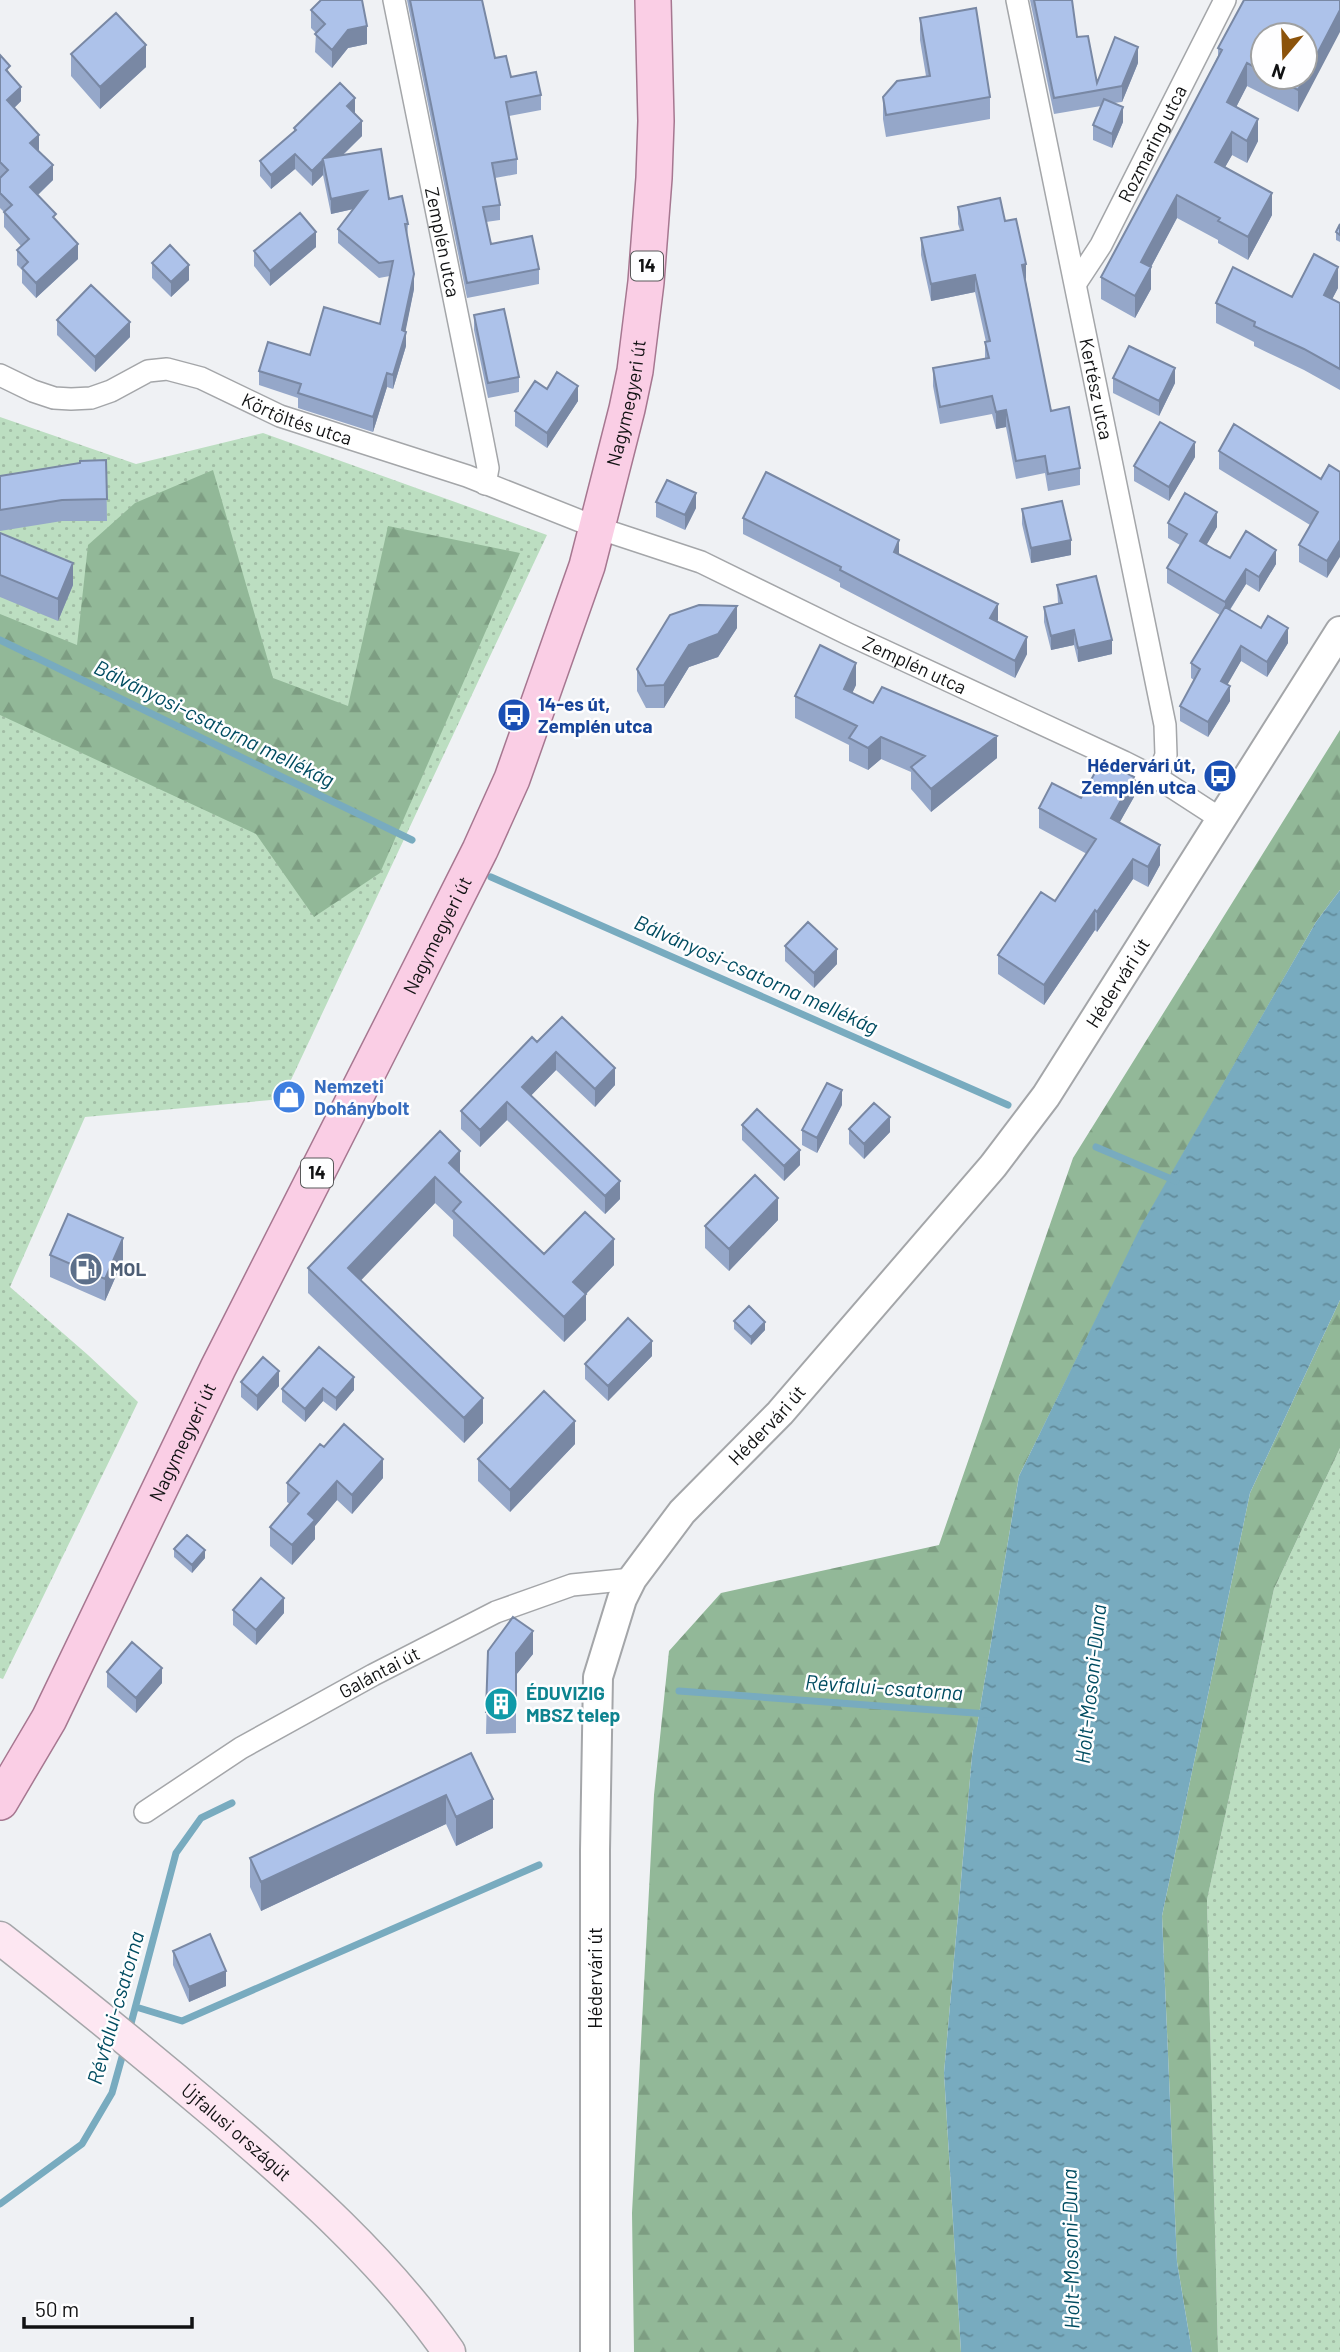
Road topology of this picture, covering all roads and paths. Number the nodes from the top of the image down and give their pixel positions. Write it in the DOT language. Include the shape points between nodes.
graph roads {
  1 [pos="394,0"];
  2 [pos="653,0"];
  3 [pos="1017,0"];
  4 [pos="1225,0"];
  5 [pos="1076,284"];
  6 [pos="0,375"];
  7 [pos="485,484"];
  8 [pos="598,528"];
  9 [pos="1340,631"];
  10 [pos="1157,778"];
  11 [pos="1221,818"];
  12 [pos="632,1579"];
  13 [pos="0,1802"];
  14 [pos="145,1812"];
  15 [pos="0,1938"];
  16 [pos="449,2352"];
  17 [pos="595,2352"];
  1 -- 7 [label="street, Zemplén utca" via="488,468"];
  2 -- 8 [label="main road, Nagymegyeri út / 14" via="656,121 646,282 632,384"];
  3 -- 5 [label="street, Kertész utca"];
  4 -- 5 [label="street, Rozmaring utca" via="1101,245"];
  5 -- 10 [label="street, Kertész utca" via="1165,725 1166,755"];
  6 -- 7 [label="street, Körtöltés utca" via="33,391 71,399 111,391 148,371 184,372 280,416"];
  7 -- 8 [label="street, Körtöltés utca"];
  8 -- 10 [label="street, Zemplén utca" via="701,562"];
  8 -- 13 [label="main road, Nagymegyeri út / 14" via="512,779 480,850 218,1368 48,1719"];
  9 -- 11 [label="street, Hédervári út"];
  10 -- 11 [label="street, Zemplén utca"];
  11 -- 12 [label="street, Hédervári út" via="1066,1068 993,1166 780,1413 682,1512"];
  12 -- 14 [label="street, Galántai út" via="572,1585 496,1612 241,1748"];
  12 -- 17 [label="street, Hédervári út" via="598,1677"];
  15 -- 16 [label="main road, Újfalusi országút" via="106,2020 265,2155 400,2289"];
}
